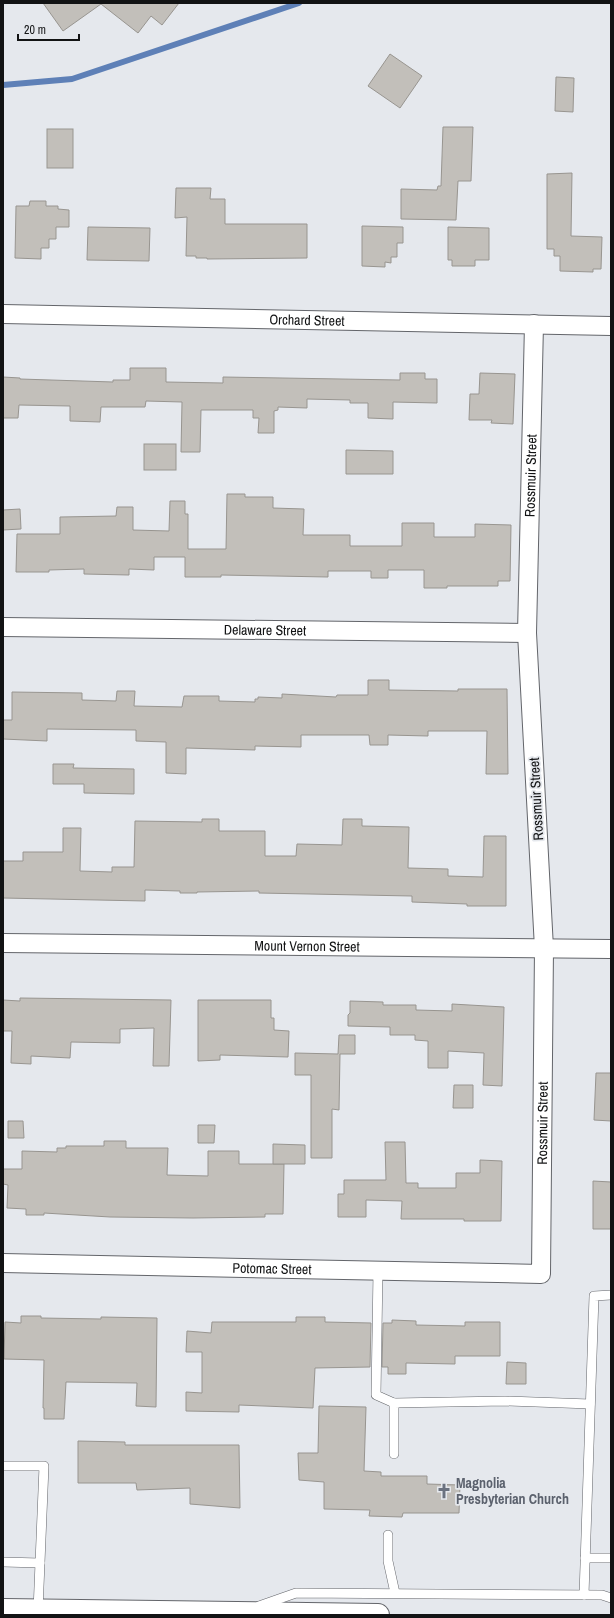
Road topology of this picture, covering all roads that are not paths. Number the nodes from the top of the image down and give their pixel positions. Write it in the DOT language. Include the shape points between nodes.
graph roads {
  1 [pos="3,314"];
  2 [pos="534,324"];
  3 [pos="611,326"];
  4 [pos="3,627"];
  5 [pos="528,633"];
  6 [pos="3,943"];
  7 [pos="544,948"];
  8 [pos="611,949"];
  9 [pos="3,1263"];
  10 [pos="378,1271"];
  11 [pos="541,1274"];
  12 [pos="611,1295"];
  13 [pos="394,1403"];
  14 [pos="590,1404"];
  15 [pos="394,1454"];
  16 [pos="3,1466"];
  17 [pos="388,1535"];
  18 [pos="585,1558"];
  19 [pos="611,1558"];
  20 [pos="3,1562"];
  21 [pos="40,1563"];
  22 [pos="395,1593"];
  23 [pos="584,1595"];
  24 [pos="611,1598"];
  25 [pos="3,1610"];
  26 [pos="38,1610"];
  27 [pos="241,1613"];
  28 [pos="378,1615"];
  1 -- 2 [label="street, Orchard Street"];
  2 -- 3 [label="street, Orchard Street"];
  2 -- 5 [label="street, Rossmuir Street"];
  4 -- 5 [label="street, Delaware Street"];
  5 -- 7 [label="street, Rossmuir Street"];
  6 -- 7 [label="street, Mount Vernon Street"];
  7 -- 8 [label="street, Mount Vernon Street"];
  7 -- 11 [label="street, Rossmuir Street"];
  9 -- 10 [label="street, Potomac Street"];
  10 -- 11 [label="street, Potomac Street"];
  10 -- 13 [label="lane" via="376,1395"];
  12 -- 14 [label="lane" via="594,1296"];
  13 -- 14 [label="lane" via="505,1401"];
  13 -- 15 [label="lane"];
  14 -- 18 [label="lane"];
  16 -- 21 [label="lane" via="44,1466"];
  17 -- 22 [label="lane" via="388,1561"];
  18 -- 19 [label="lane"];
  18 -- 23 [label="lane"];
  20 -- 21 [label="lane"];
  21 -- 26 [label="lane"];
  22 -- 23 [label="lane"];
  22 -- 27 [label="lane" via="296,1593"];
  23 -- 24 [label="lane"];
  25 -- 26 [label="main road"];
  26 -- 27 [label="main road"];
  27 -- 28 [label="main road"];
}
